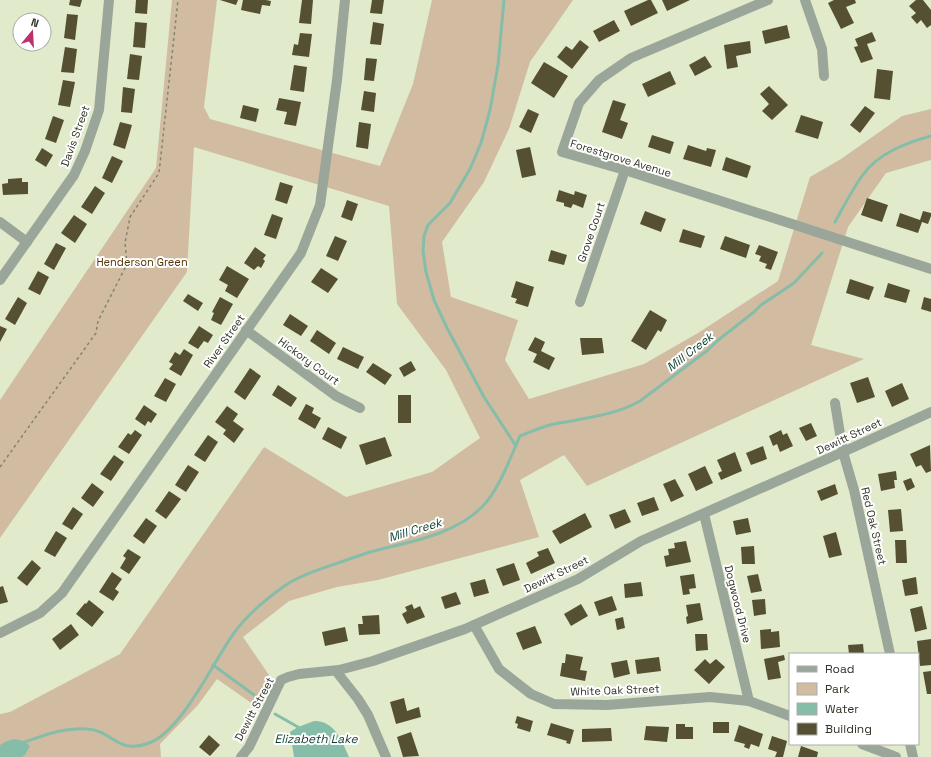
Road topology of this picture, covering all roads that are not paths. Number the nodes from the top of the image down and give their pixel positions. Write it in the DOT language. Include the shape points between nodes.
graph roads {
  1 [pos="109,0"];
  2 [pos="345,0"];
  3 [pos="768,0"];
  4 [pos="805,0"];
  5 [pos="824,76"];
  6 [pos="625,170"];
  7 [pos="0,222"];
  8 [pos="27,242"];
  9 [pos="931,269"];
  10 [pos="0,280"];
  11 [pos="580,302"];
  12 [pos="246,330"];
  13 [pos="835,403"];
  14 [pos="360,408"];
  15 [pos="931,412"];
  16 [pos="843,452"];
  17 [pos="704,514"];
  18 [pos="474,625"];
  19 [pos="0,633"];
  20 [pos="890,653"];
  21 [pos="336,671"];
  22 [pos="749,701"];
  23 [pos="789,716"];
  24 [pos="865,745"];
  25 [pos="910,745"];
  26 [pos="241,757"];
  27 [pos="386,757"];
  28 [pos="896,757"];
  29 [pos="912,757"];
  1 -- 8 [label="street, Davis Street" via="98,110 85,151 74,175"];
  2 -- 12 [label="street, River Street" via="320,205 301,253"];
  3 -- 6 [label="street, Forestgrove Avenue" via="631,58 598,80 579,103 562,152"];
  4 -- 5 [label="street" via="822,48"];
  6 -- 9 [label="street, Forestgrove Avenue"];
  6 -- 11 [label="street, Grove Court"];
  7 -- 8 [label="street"];
  8 -- 10 [label="street, Davis Street"];
  12 -- 14 [label="street, Hickory Court" via="336,396"];
  12 -- 19 [label="street, River Street" via="62,593 40,613"];
  13 -- 16 [label="street, Red Oak Street"];
  15 -- 16 [label="street, Dewitt Street"];
  16 -- 17 [label="street, Dewitt Street"];
  16 -- 20 [label="street, Red Oak Street" via="854,490"];
  17 -- 18 [label="street, Dewitt Street" via="641,542 578,579"];
  17 -- 22 [label="street, Dogwood Drive"];
  18 -- 21 [label="street, Dewitt Street" via="373,661"];
  18 -- 22 [label="street, White Oak Street" via="499,669 531,694 554,704 607,705 710,697"];
  21 -- 26 [label="street, Dewitt Street" via="300,674 281,680 249,747"];
  21 -- 27 [label="street" via="368,715"];
  22 -- 23 [label="street, White Oak Street"];
  24 -- 28 [label="street"];
  25 -- 29 [label="street"];
}
